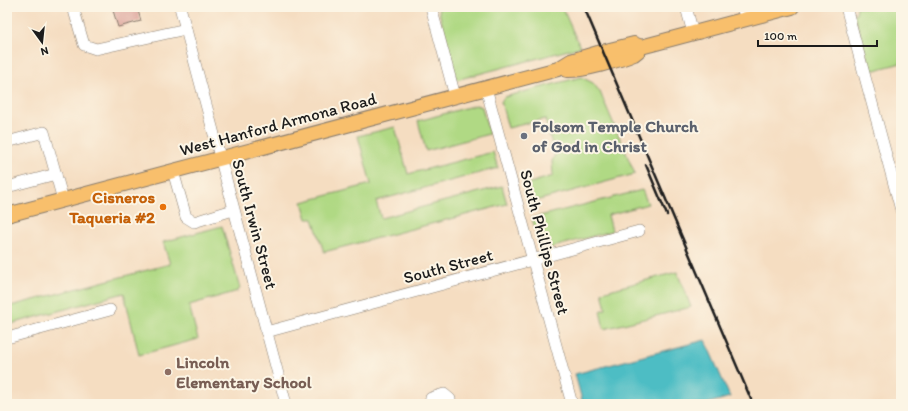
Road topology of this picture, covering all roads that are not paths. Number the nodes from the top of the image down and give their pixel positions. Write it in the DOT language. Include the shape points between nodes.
graph roads {
  1 [pos="74,7"];
  2 [pos="180,7"];
  3 [pos="431,7"];
  4 [pos="686,7"];
  5 [pos="792,7"];
  6 [pos="846,7"];
  7 [pos="744,13"];
  8 [pos="186,29"];
  9 [pos="693,34"];
  10 [pos="486,88"];
  11 [pos="455,96"];
  12 [pos="7,142"];
  13 [pos="220,158"];
  14 [pos="173,170"];
  15 [pos="56,174"];
  16 [pos="897,179"];
  17 [pos="7,187"];
  18 [pos="63,200"];
  19 [pos="233,210"];
  20 [pos="901,210"];
  21 [pos="7,215"];
  22 [pos="639,231"];
  23 [pos="532,261"];
  24 [pos="110,310"];
  25 [pos="266,332"];
  26 [pos="7,338"];
  27 [pos="286,404"];
  28 [pos="430,404"];
  29 [pos="451,404"];
  30 [pos="572,404"];
  1 -- 8 [label="street" via="84,45 96,49"];
  2 -- 8 [label="street, South Irwin Street"];
  3 -- 11 [label="street"];
  4 -- 9 [label="street"];
  5 -- 7 [label="main road, West Hanford Armona Road"];
  6 -- 16 [label="street"];
  7 -- 9 [label="main road, West Hanford Armona Road"];
  8 -- 13 [label="street, South Irwin Street"];
  9 -- 10 [label="main road, West Hanford Armona Road" via="641,47 636,53 602,63 574,70 558,69"];
  10 -- 11 [label="main road, West Hanford Armona Road"];
  10 -- 23 [label="street, South Phillips Street"];
  11 -- 13 [label="main road, West Hanford Armona Road"];
  12 -- 15 [label="street" via="44,132"];
  13 -- 14 [label="main road, West Hanford Armona Road"];
  13 -- 19 [label="street, South Irwin Street"];
  14 -- 18 [label="main road, West Hanford Armona Road"];
  14 -- 19 [label="street" via="186,217 194,222"];
  15 -- 17 [label="street"];
  15 -- 18 [label="street"];
  16 -- 20 [label="street"];
  18 -- 21 [label="main road, West Hanford Armona Road"];
  19 -- 25 [label="street, South Irwin Street"];
  22 -- 23 [label="street, South Street"];
  23 -- 25 [label="street, South Street"];
  23 -- 30 [label="street, South Phillips Street"];
  24 -- 26 [label="street"];
  25 -- 27 [label="street, South Irwin Street"];
  28 -- 29 [label="street" via="431,398 444,394 450,399"];
}
